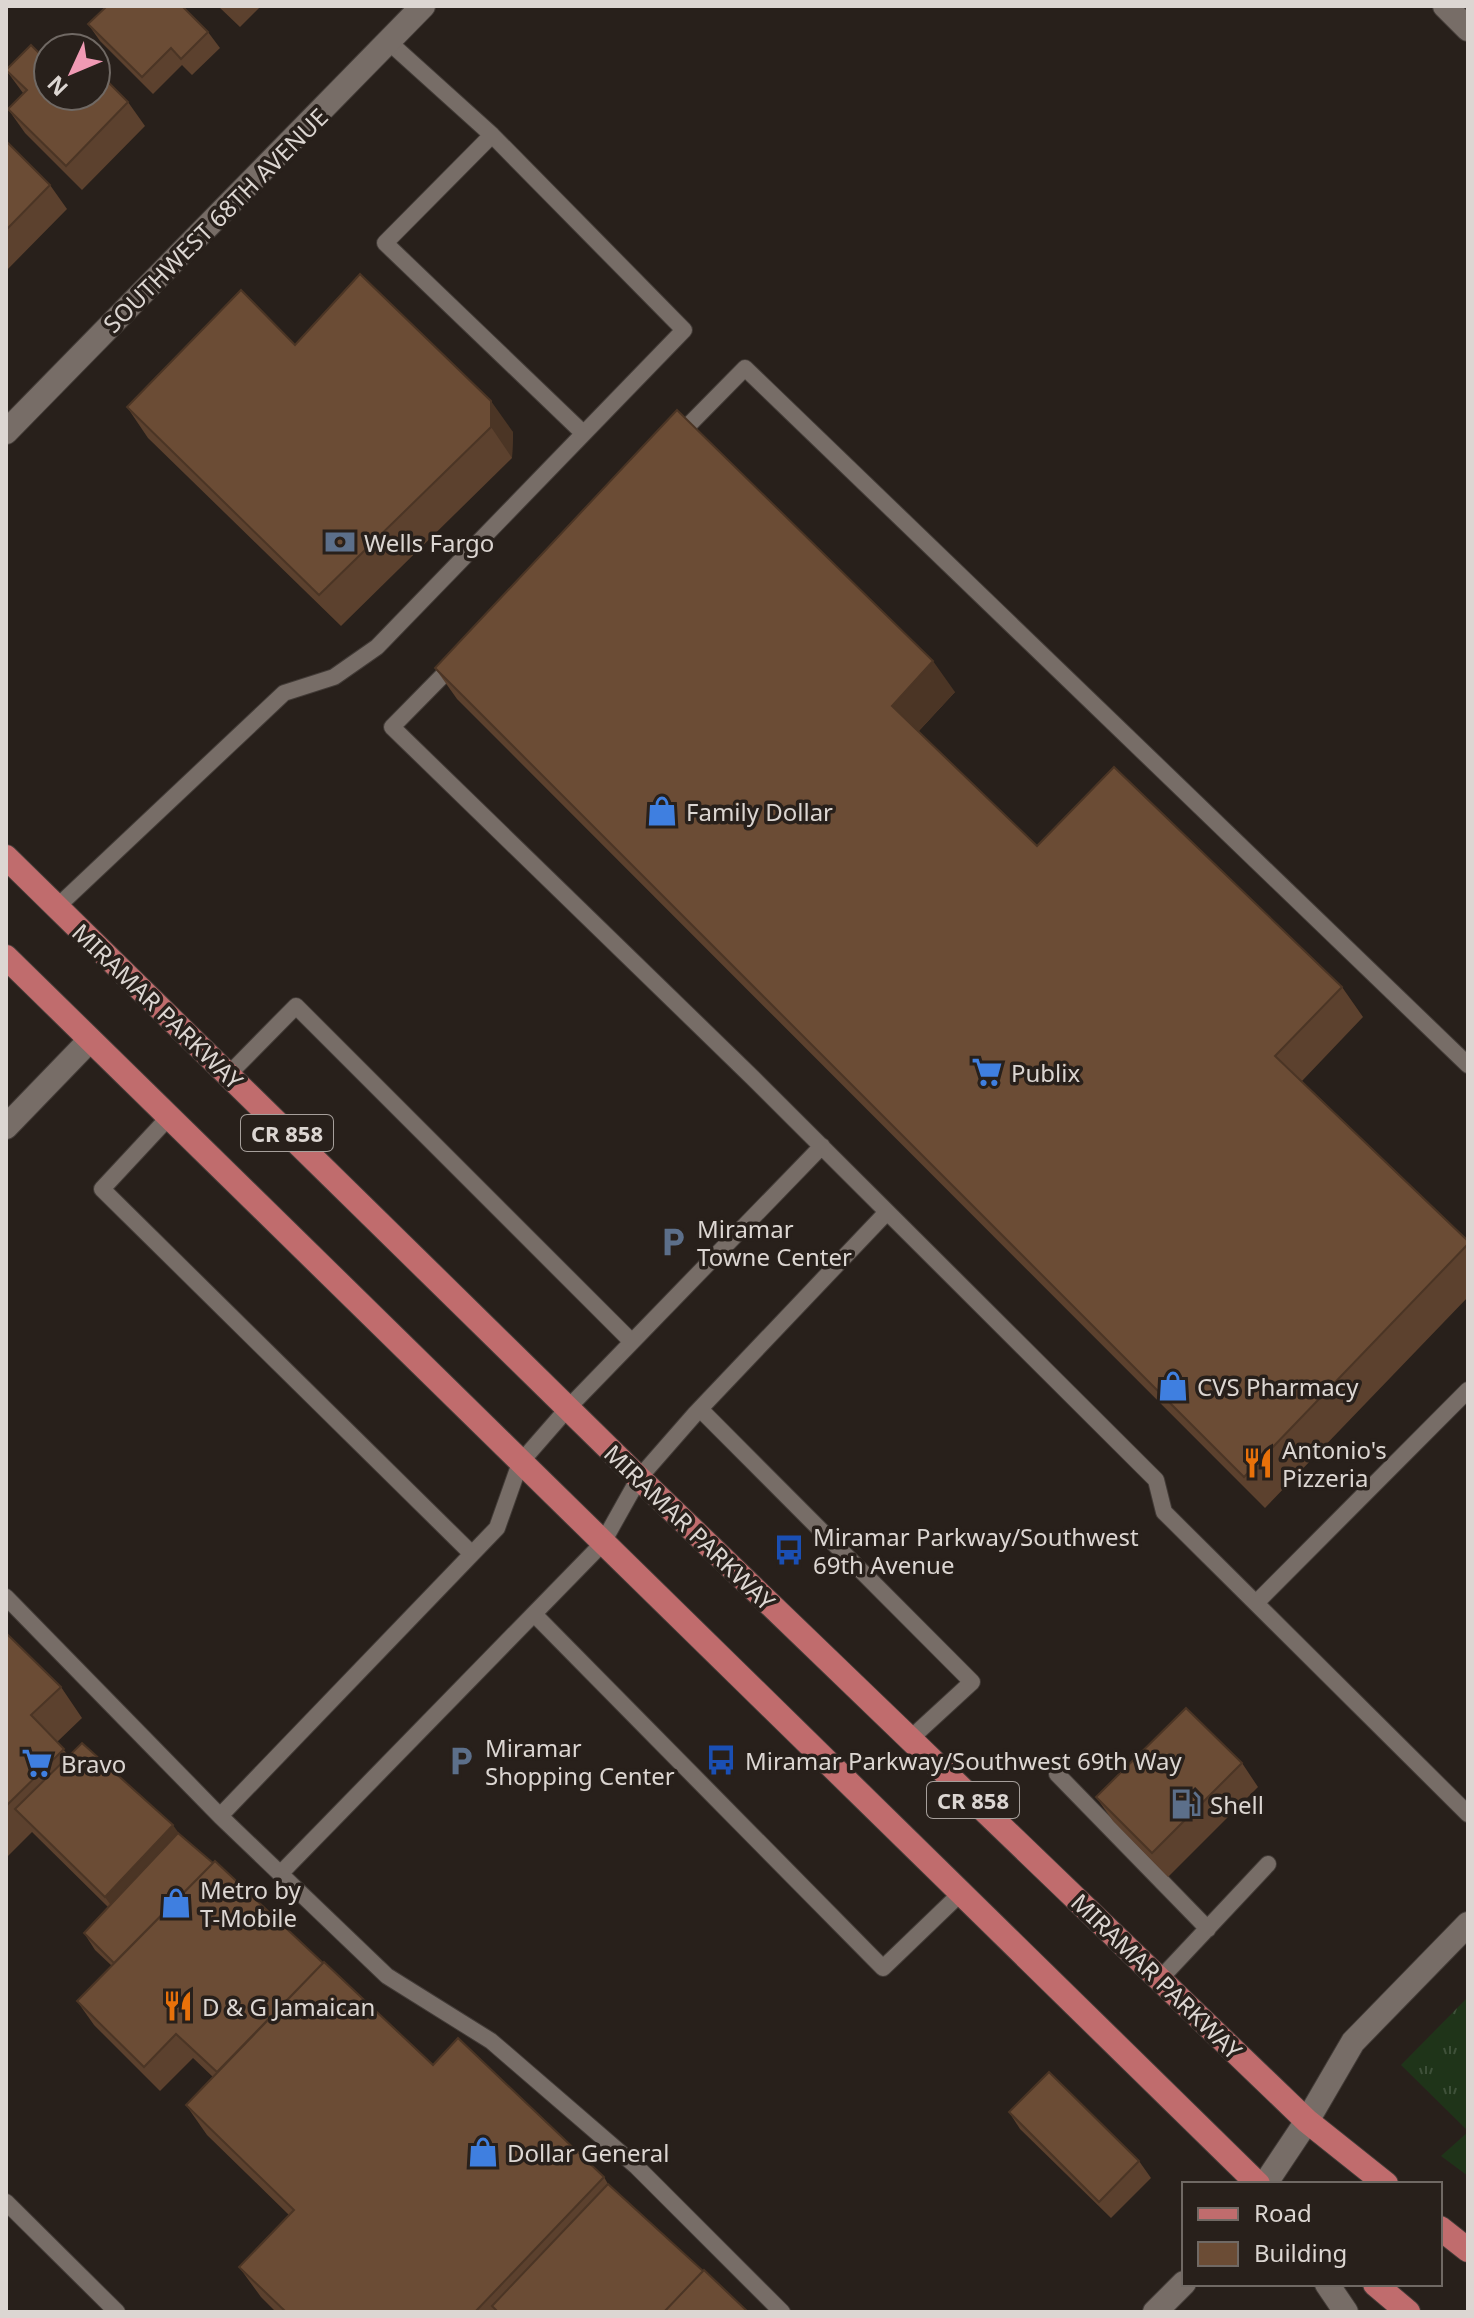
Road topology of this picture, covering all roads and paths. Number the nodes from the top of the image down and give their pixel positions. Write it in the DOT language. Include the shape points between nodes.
graph roads {
  1 [pos="423,6"];
  2 [pos="390,43"];
  3 [pos="492,135"];
  4 [pos="6,432"];
  5 [pos="582,432"];
  6 [pos="668,446"];
  7 [pos="470,649"];
  8 [pos="6,857"];
  9 [pos="57,907"];
  10 [pos="6,957"];
  11 [pos="90,1040"];
  12 [pos="1468,1065"];
  13 [pos="228,1075"];
  14 [pos="169,1117"];
  15 [pos="6,1127"];
  16 [pos="822,1146"];
  17 [pos="887,1212"];
  18 [pos="632,1342"];
  19 [pos="1468,1390"];
  20 [pos="568,1408"];
  21 [pos="700,1409"];
  22 [pos="520,1463"];
  23 [pos="639,1478"];
  24 [pos="602,1544"];
  25 [pos="472,1554"];
  26 [pos="6,1597"];
  27 [pos="1257,1602"];
  28 [pos="534,1614"];
  29 [pos="910,1739"];
  30 [pos="1057,1774"];
  31 [pos="1468,1814"];
  32 [pos="220,1816"];
  33 [pos="1268,1864"];
  34 [pos="280,1874"];
  35 [pos="961,1893"];
  36 [pos="1468,1924"];
  37 [pos="1208,1929"];
  38 [pos="1160,1979"];
  39 [pos="1307,2121"];
  40 [pos="1256,2182"];
  41 [pos="1266,2182"];
  42 [pos="1383,2182"];
  43 [pos="6,2202"];
  44 [pos="1442,2230"];
  45 [pos="1468,2250"];
  46 [pos="1182,2285"];
  47 [pos="1328,2286"];
  48 [pos="1377,2286"];
  49 [pos="117,2312"];
  50 [pos="782,2312"];
  51 [pos="1155,2312"];
  52 [pos="1346,2312"];
  53 [pos="1408,2312"];
  1 -- 2 [label="street, SOUTHWEST 68TH AVENUE"];
  2 -- 3 [label="lane"];
  2 -- 4 [label="street, SOUTHWEST 68TH AVENUE"];
  3 -- 5 [label="lane" via="684,330"];
  3 -- 5 [label="lane" via="385,243"];
  5 -- 9 [label="lane" via="377,647 334,677 284,693"];
  6 -- 12 [label="lane" via="745,368"];
  7 -- 16 [label="lane" via="392,727"];
  8 -- 9 [label="main road, MIRAMAR PARKWAY / CR 858"];
  9 -- 13 [label="main road, MIRAMAR PARKWAY / CR 858"];
  10 -- 11 [label="main road, CR 858"];
  11 -- 14 [label="main road, CR 858"];
  11 -- 15 [label="street"];
  13 -- 18 [label="lane" via="296,1006"];
  13 -- 20 [label="main road, MIRAMAR PARKWAY / CR 858"];
  14 -- 22 [label="main road, CR 858"];
  14 -- 25 [label="lane" via="102,1189"];
  16 -- 17 [label="lane"];
  16 -- 18 [label="lane"];
  17 -- 21 [label="lane"];
  17 -- 27 [label="lane" via="1156,1480 1164,1512"];
  18 -- 20 [label="lane"];
  19 -- 27 [label="lane"];
  20 -- 22 [label="lane"];
  20 -- 23 [label="main road, MIRAMAR PARKWAY / CR 858"];
  21 -- 23 [label="lane"];
  21 -- 29 [label="lane" via="972,1682"];
  22 -- 24 [label="main road, CR 858"];
  22 -- 25 [label="lane" via="497,1528"];
  23 -- 24 [label="lane"];
  23 -- 29 [label="main road, MIRAMAR PARKWAY / CR 858"];
  24 -- 28 [label="lane"];
  24 -- 35 [label="main road, CR 858"];
  25 -- 32 [label="lane"];
  26 -- 32 [label="lane"];
  27 -- 31 [label="lane"];
  28 -- 34 [label="lane"];
  28 -- 35 [label="lane" via="883,1968"];
  29 -- 38 [label="main road, MIRAMAR PARKWAY / CR 858"];
  30 -- 37 [label="lane"];
  32 -- 34 [label="lane"];
  33 -- 37 [label="lane"];
  34 -- 50 [label="lane" via="387,1976 491,2041 637,2167"];
  35 -- 40 [label="main road, CR 858"];
  36 -- 39 [label="street" via="1353,2042"];
  37 -- 38 [label="lane"];
  38 -- 39 [label="main road, MIRAMAR PARKWAY / CR 858"];
  39 -- 41 [label="street"];
  39 -- 42 [label="main road, MIRAMAR PARKWAY / CR 858"];
  43 -- 49 [label="lane"];
  44 -- 45 [label="main road"];
  46 -- 51 [label="street"];
  47 -- 52 [label="street"];
  48 -- 53 [label="main road"];
}
